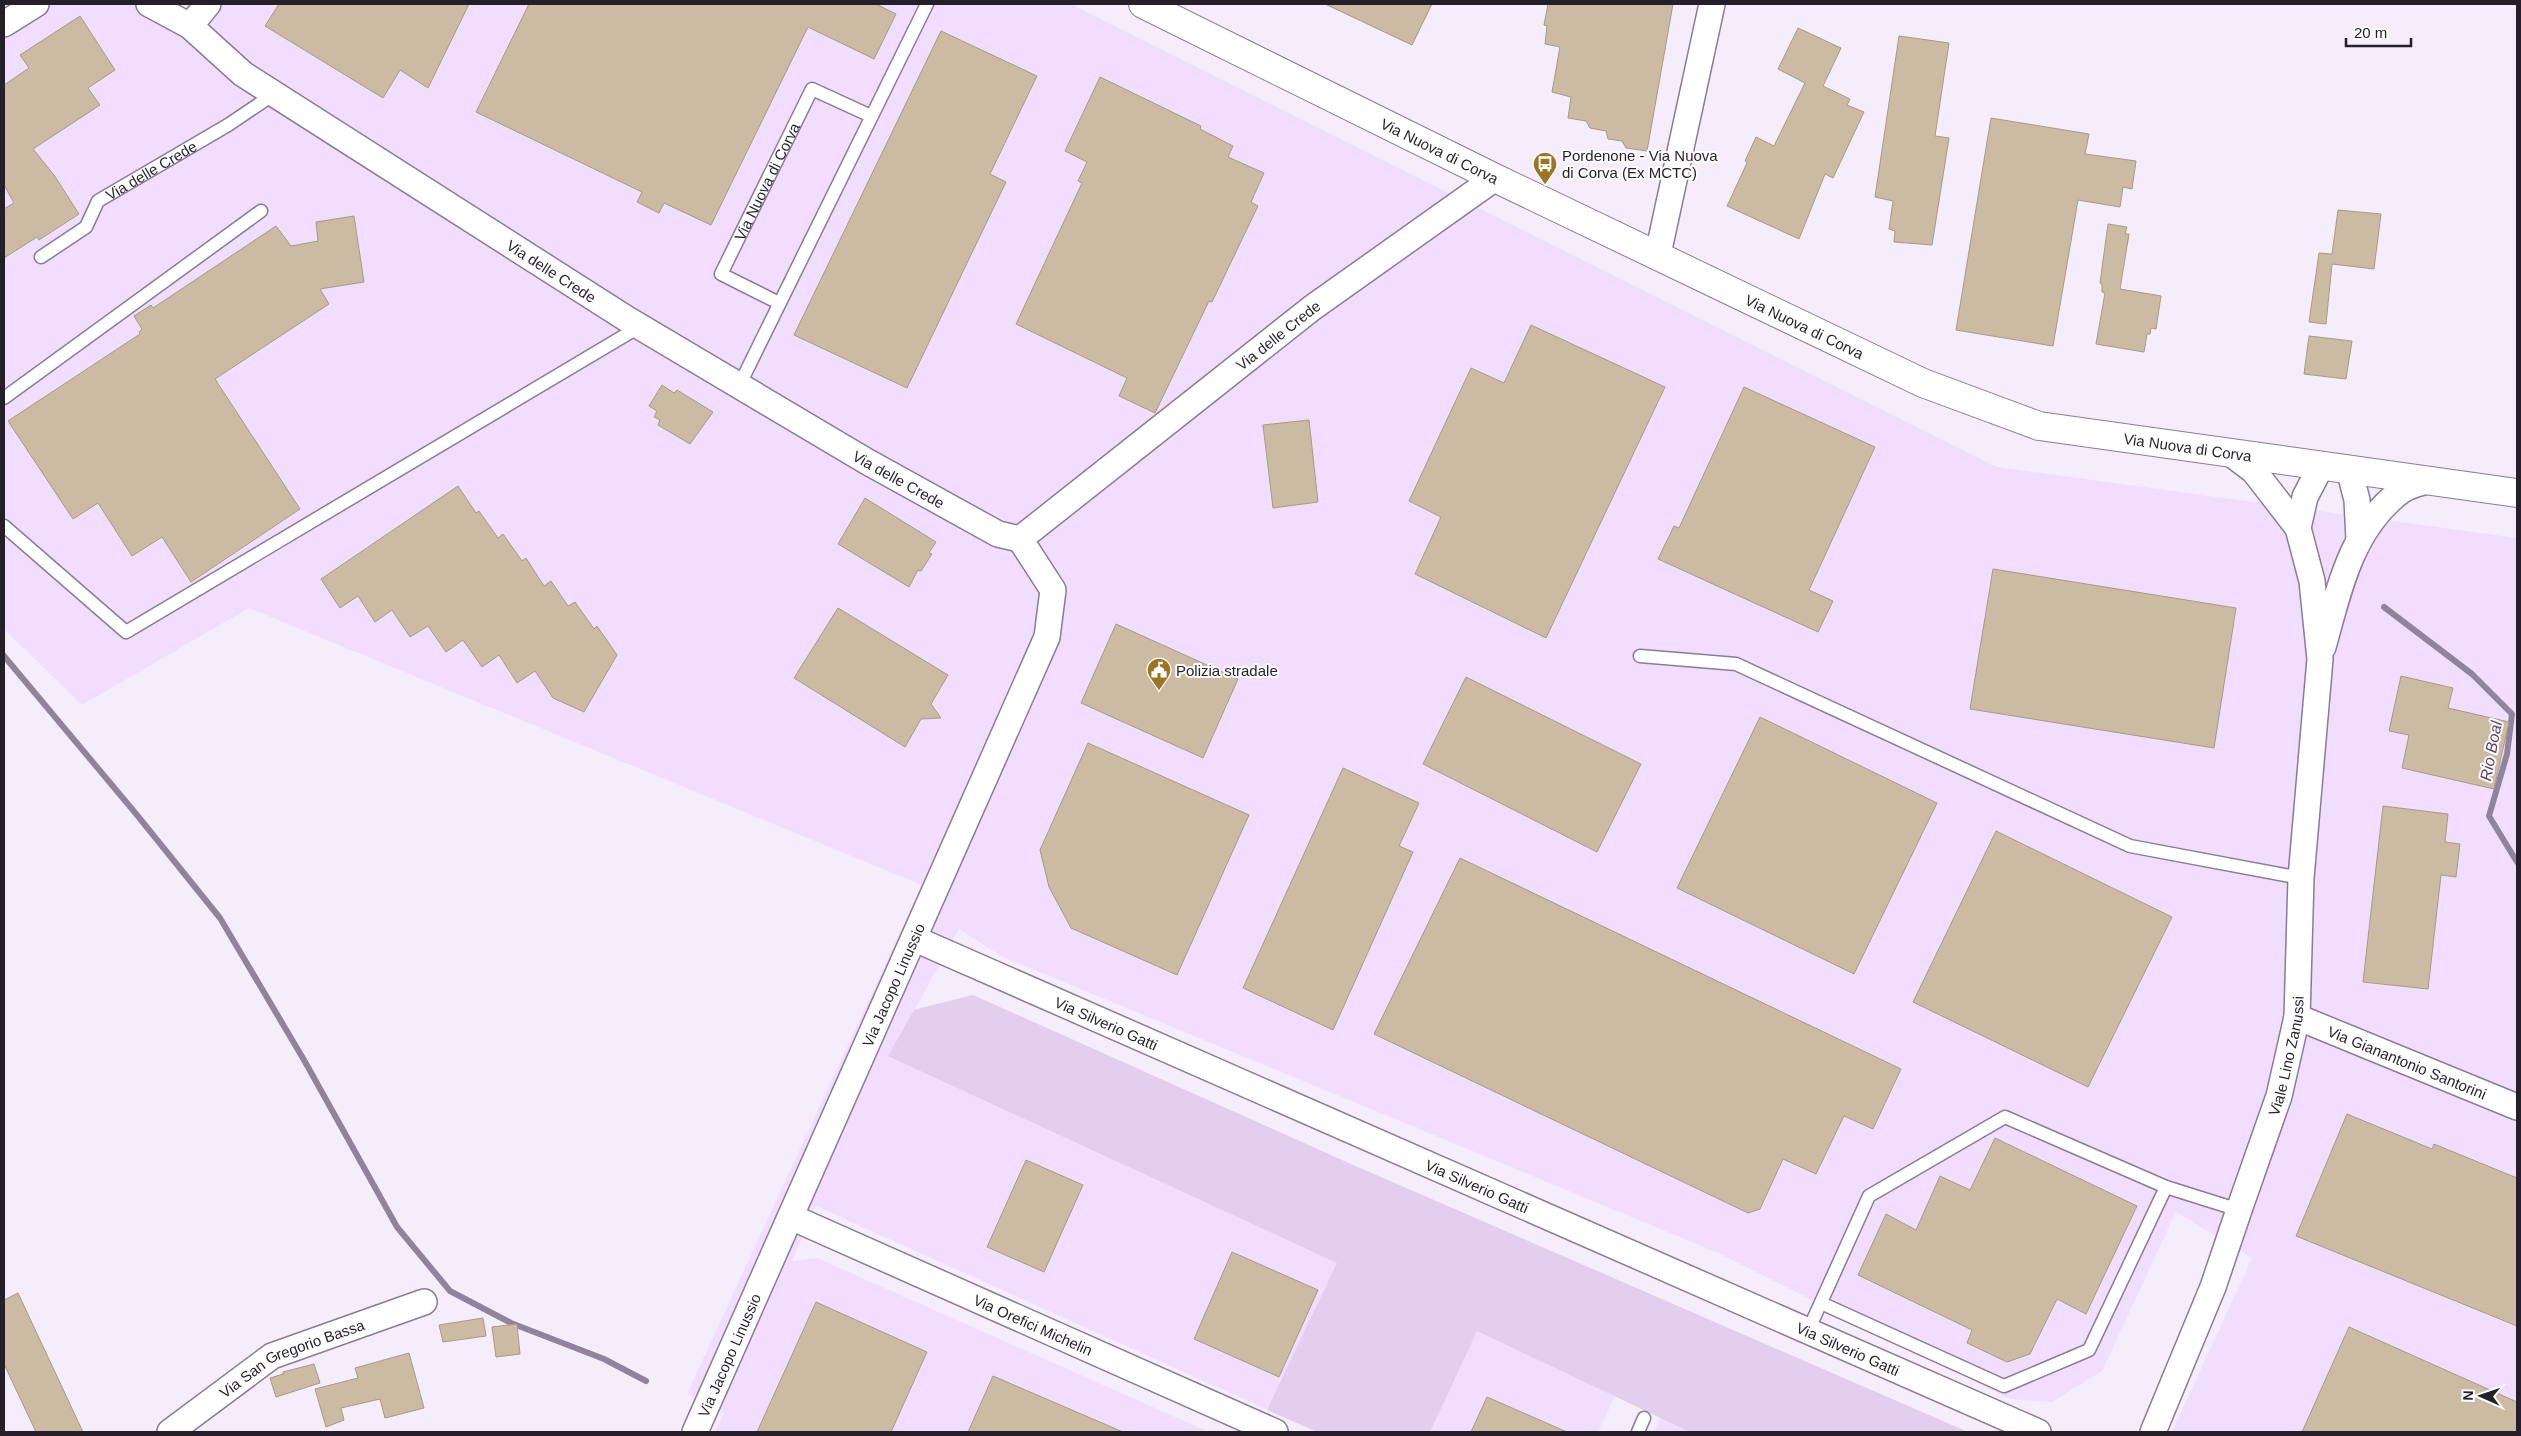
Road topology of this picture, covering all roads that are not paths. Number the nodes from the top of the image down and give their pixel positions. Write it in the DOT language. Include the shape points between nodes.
graph roads {
  1 [pos="36,4"];
  2 [pos="149,4"];
  3 [pos="208,4"];
  4 [pos="927,4"];
  5 [pos="1143,4"];
  6 [pos="1712,4"];
  7 [pos="4,24"];
  8 [pos="190,26"];
  9 [pos="274,94"];
  10 [pos="872,116"];
  11 [pos="1495,178"];
  12 [pos="261,211"];
  13 [pos="1658,254"];
  14 [pos="41,257"];
  15 [pos="779,303"];
  16 [pos="639,327"];
  17 [pos="739,386"];
  18 [pos="4,398"];
  19 [pos="2229,452"];
  20 [pos="2321,466"];
  21 [pos="2350,469"];
  22 [pos="2430,480"];
  23 [pos="2517,493"];
  24 [pos="4,526"];
  25 [pos="2298,528"];
  26 [pos="2358,538"];
  27 [pos="1020,539"];
  28 [pos="1640,656"];
  29 [pos="2320,659"];
  30 [pos="2301,878"];
  31 [pos="915,939"];
  32 [pos="2297,1017"];
  33 [pos="2517,1107"];
  34 [pos="2166,1187"];
  35 [pos="2240,1210"];
  36 [pos="791,1217"];
  37 [pos="424,1302"];
  38 [pos="1821,1303"];
  39 [pos="1808,1331"];
  40 [pos="1644,1418"];
  41 [pos="170,1432"];
  42 [pos="695,1432"];
  43 [pos="1274,1432"];
  44 [pos="1638,1432"];
  45 [pos="2038,1432"];
  46 [pos="2152,1432"];
  1 -- 7 [label="street"];
  2 -- 8 [label="street, Via delle Crede"];
  3 -- 8 [label="street"];
  4 -- 10 [label="lane"];
  5 -- 11 [label="main road, Via Nuova di Corva"];
  6 -- 13 [label="street"];
  8 -- 9 [label="street, Via delle Crede" via="243,74"];
  9 -- 14 [label="lane, Via delle Crede" via="228,125 98,201 86,227"];
  9 -- 16 [label="street, Via delle Crede"];
  10 -- 15 [label="lane"];
  10 -- 15 [label="lane, Via Nuova di Corva" via="812,89 721,274"];
  11 -- 13 [label="main road, Via Nuova di Corva"];
  11 -- 27 [label="street, Via delle Crede" via="1312,308"];
  12 -- 18 [label="lane"];
  13 -- 19 [label="main road, Via Nuova di Corva" via="1923,383 2039,426"];
  15 -- 17 [label="lane"];
  16 -- 17 [label="street, Via delle Crede"];
  16 -- 24 [label="lane" via="126,632"];
  17 -- 27 [label="street, Via delle Crede" via="998,534"];
  19 -- 20 [label="main road, Via Nuova di Corva"];
  19 -- 25 [label="street, Viale Lino Zanussi" via="2254,471"];
  20 -- 21 [label="main road, Via Nuova di Corva"];
  20 -- 25 [label="street, Viale Lino Zanussi" via="2305,496"];
  21 -- 22 [label="main road, Via Nuova di Corva"];
  21 -- 26 [label="street, Viale Lino Zanussi" via="2357,500"];
  22 -- 23 [label="main road, Via Nuova di Corva"];
  22 -- 26 [label="street, Viale Lino Zanussi" via="2403,489"];
  25 -- 29 [label="street, Viale Lino Zanussi" via="2312,581"];
  26 -- 29 [label="street, Viale Lino Zanussi" via="2343,577"];
  27 -- 31 [label="street, Via Jacopo Linussio" via="1053,590 1047,638"];
  28 -- 30 [label="lane" via="1736,664 2130,846"];
  29 -- 30 [label="street, Viale Lino Zanussi"];
  30 -- 32 [label="street, Viale Lino Zanussi"];
  31 -- 36 [label="street, Via Jacopo Linussio"];
  31 -- 39 [label="street, Via Silverio Gatti"];
  32 -- 33 [label="street, Via Gianantonio Santorini"];
  32 -- 35 [label="street, Viale Lino Zanussi" via="2279,1096"];
  34 -- 35 [label="lane"];
  34 -- 38 [label="lane" via="2005,1117 1869,1196"];
  34 -- 38 [label="lane" via="2089,1350 2004,1386"];
  35 -- 46 [label="street, Viale Lino Zanussi" via="2213,1286"];
  36 -- 42 [label="street, Via Jacopo Linussio"];
  36 -- 43 [label="street, Via Orefici Michelin"];
  37 -- 41 [label="street, Via San Gregorio Bassa" via="272,1356"];
  38 -- 39 [label="lane"];
  39 -- 45 [label="street, Via Silverio Gatti"];
  40 -- 44 [label="lane"];
}
